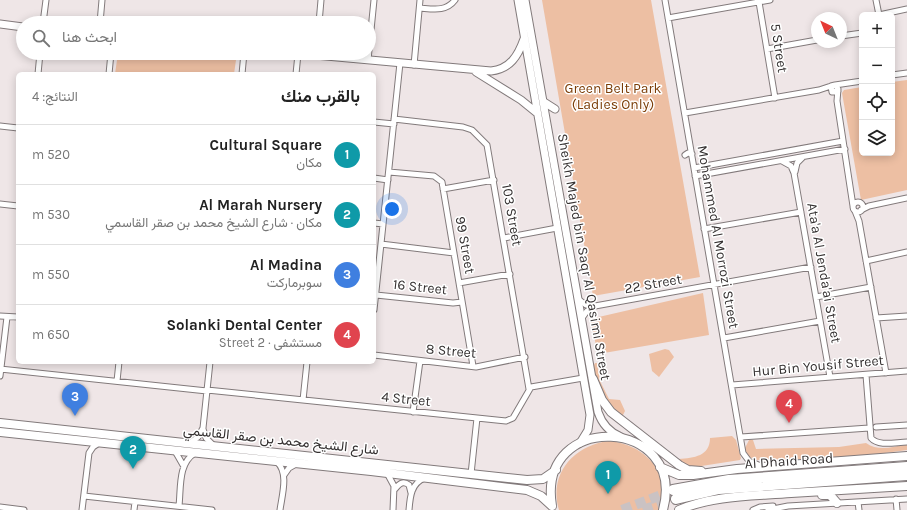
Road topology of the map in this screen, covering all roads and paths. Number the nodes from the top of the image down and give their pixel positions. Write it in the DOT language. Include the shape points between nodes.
graph roads {
  1 [pos="46,0"];
  2 [pos="102,0"];
  3 [pos="321,0"];
  4 [pos="374,0"];
  5 [pos="420,0"];
  6 [pos="455,0"];
  7 [pos="518,0"];
  8 [pos="525,0"];
  9 [pos="665,0"];
  10 [pos="770,0"];
  11 [pos="876,0"];
  12 [pos="759,2"];
  13 [pos="420,8"];
  14 [pos="907,9"];
  15 [pos="878,12"];
  16 [pos="893,12"];
  17 [pos="44,16"];
  18 [pos="101,16"];
  19 [pos="320,16"];
  20 [pos="372,16"];
  21 [pos="668,18"];
  22 [pos="0,24"];
  23 [pos="16,26"];
  24 [pos="859,33"];
  25 [pos="847,35"];
  26 [pos="524,37"];
  27 [pos="811,41"];
  28 [pos="767,49"];
  29 [pos="39,60"];
  30 [pos="110,60"];
  31 [pos="243,60"];
  32 [pos="297,60"];
  33 [pos="368,60"];
  34 [pos="400,63"];
  35 [pos="414,65"];
  36 [pos="472,70"];
  37 [pos="38,72"];
  38 [pos="109,72"];
  39 [pos="242,72"];
  40 [pos="296,72"];
  41 [pos="907,72"];
  42 [pos="895,74"];
  43 [pos="859,82"];
  44 [pos="834,89"];
  45 [pos="775,98"];
  46 [pos="544,102"];
  47 [pos="555,110"];
  48 [pos="537,113"];
  49 [pos="685,113"];
  50 [pos="376,122"];
  51 [pos="394,122"];
  52 [pos="0,126"];
  53 [pos="16,128"];
  54 [pos="843,141"];
  55 [pos="845,149"];
  56 [pos="692,154"];
  57 [pos="685,155"];
  58 [pos="803,157"];
  59 [pos="782,161"];
  60 [pos="694,168"];
  61 [pos="389,172"];
  62 [pos="794,173"];
  63 [pos="695,176"];
  64 [pos="376,178"];
  65 [pos="388,180"];
  66 [pos="494,180"];
  67 [pos="443,189"];
  68 [pos="907,198"];
  69 [pos="0,204"];
  70 [pos="16,206"];
  71 [pos="858,207"];
  72 [pos="0,208"];
  73 [pos="801,212"];
  74 [pos="376,223"];
  75 [pos="383,224"];
  76 [pos="557,228"];
  77 [pos="704,230"];
  78 [pos="504,238"];
  79 [pos="381,244"];
  80 [pos="571,250"];
  81 [pos="907,252"];
  82 [pos="454,253"];
  83 [pos="866,260"];
  84 [pos="811,267"];
  85 [pos="376,269"];
  86 [pos="510,274"];
  87 [pos="459,283"];
  88 [pos="714,284"];
  89 [pos="871,287"];
  90 [pos="376,295"];
  91 [pos="816,297"];
  92 [pos="578,299"];
  93 [pos="462,302"];
  94 [pos="595,306"];
  95 [pos="0,316"];
  96 [pos="907,316"];
  97 [pos="7,317"];
  98 [pos="16,317"];
  99 [pos="582,318"];
  100 [pos="876,318"];
  101 [pos="820,321"];
  102 [pos="724,338"];
  103 [pos="376,355"];
  104 [pos="525,357"];
  105 [pos="420,361"];
  106 [pos="119,364"];
  107 [pos="210,364"];
  108 [pos="307,364"];
  109 [pos="473,366"];
  110 [pos="0,369"];
  111 [pos="907,371"];
  112 [pos="886,373"];
  113 [pos="866,374"];
  114 [pos="0,376"];
  115 [pos="583,378"];
  116 [pos="830,378"];
  117 [pos="592,379"];
  118 [pos="117,381"];
  119 [pos="732,385"];
  120 [pos="529,389"];
  121 [pos="207,390"];
  122 [pos="303,400"];
  123 [pos="414,412"];
  124 [pos="477,418"];
  125 [pos="0,423"];
  126 [pos="907,425"];
  127 [pos="876,427"];
  128 [pos="203,428"];
  129 [pos="869,428"];
  130 [pos="0,432"];
  131 [pos="621,437"];
  132 [pos="741,437"];
  133 [pos="80,440"];
  134 [pos="907,442"];
  135 [pos="99,443"];
  136 [pos="580,443"];
  137 [pos="188,444"];
  138 [pos="215,447"];
  139 [pos="174,450"];
  140 [pos="195,452"];
  141 [pos="88,453"];
  142 [pos="907,456"];
  143 [pos="276,462"];
  144 [pos="377,463"];
  145 [pos="297,464"];
  146 [pos="183,466"];
  147 [pos="660,467"];
  148 [pos="764,467"];
  149 [pos="907,467"];
  150 [pos="556,470"];
  151 [pos="371,472"];
  152 [pos="711,472"];
  153 [pos="387,474"];
  154 [pos="471,474"];
  155 [pos="284,475"];
  156 [pos="907,475"];
  157 [pos="425,478"];
  158 [pos="877,478"];
  159 [pos="907,479"];
  160 [pos="907,486"];
  161 [pos="395,489"];
  162 [pos="812,492"];
  163 [pos="411,493"];
  164 [pos="84,496"];
  165 [pos="730,498"];
  166 [pos="896,499"];
  167 [pos="907,499"];
  168 [pos="135,502"];
  169 [pos="858,502"];
  170 [pos="837,503"];
  171 [pos="179,506"];
  172 [pos="788,506"];
  173 [pos="0,507"];
  174 [pos="553,508"];
  175 [pos="24,510"];
  176 [pos="82,510"];
  177 [pos="134,510"];
  178 [pos="212,510"];
  179 [pos="280,510"];
  180 [pos="393,510"];
  181 [pos="408,510"];
  182 [pos="663,510"];
  183 [pos="679,510"];
  184 [pos="693,510"];
  185 [pos="752,510"];
  186 [pos="768,510"];
  187 [pos="859,510"];
  188 [pos="897,510"];
  1 -- 17 [label="street"];
  2 -- 18 [label="street"];
  3 -- 19 [label="street"];
  4 -- 20 [label="street"];
  5 -- 13 [label="street"];
  6 -- 13 [label="street" via="450,6 442,9"];
  7 -- 26 [label="main road, Sheikh Majed bin Saqr Al Qasimi Street"];
  8 -- 46 [label="main road, Sheikh Majed bin Saqr Al Qasimi Street"];
  9 -- 21 [label="street, Mohammed Al Morrozi Street"];
  10 -- 12 [label="street"];
  11 -- 15 [label="street"];
  12 -- 21 [label="street"];
  12 -- 28 [label="street, 5 Street"];
  13 -- 35 [label="street"];
  14 -- 16 [label="street"];
  21 -- 49 [label="street, Mohammed Al Morrozi Street"];
  22 -- 23 [label="main road"];
  24 -- 25 [label="street"];
  26 -- 36 [label="main road" via="517,56 509,65 495,70"];
  26 -- 48 [label="main road, Sheikh Majed bin Saqr Al Qasimi Street"];
  27 -- 28 [label="street"];
  28 -- 45 [label="street, 5 Street"];
  29 -- 37 [label="street"];
  30 -- 38 [label="street"];
  31 -- 39 [label="street"];
  32 -- 40 [label="street"];
  33 -- 34 [label="main road"];
  34 -- 35 [label="main road"];
  34 -- 51 [label="street"];
  35 -- 36 [label="main road"];
  36 -- 48 [label="main road" via="489,78"];
  41 -- 42 [label="street"];
  43 -- 44 [label="street"];
  44 -- 45 [label="street"];
  44 -- 54 [label="street"];
  45 -- 49 [label="street"];
  46 -- 47 [label="main road"];
  46 -- 80 [label="main road, Sheikh Majed bin Saqr Al Qasimi Street"];
  48 -- 76 [label="main road, Sheikh Majed bin Saqr Al Qasimi Street"];
  49 -- 56 [label="street, Mohammed Al Morrozi Street"];
  50 -- 51 [label="street, 103 Street"];
  51 -- 61 [label="street"];
  51 -- 66 [label="street, 103 Street" via="460,126 469,129 487,145"];
  52 -- 53 [label="street"];
  54 -- 55 [label="street"];
  54 -- 60 [label="street"];
  55 -- 58 [label="street"];
  55 -- 71 [label="street" via="852,194"];
  56 -- 57 [label="street"];
  56 -- 60 [label="street, Mohammed Al Morrozi Street"];
  58 -- 59 [label="street"];
  58 -- 62 [label="street" via="797,163"];
  59 -- 62 [label="street" via="791,166"];
  59 -- 63 [label="street"];
  60 -- 63 [label="street, Mohammed Al Morrozi Street"];
  61 -- 65 [label="street"];
  61 -- 67 [label="street" via="436,177 442,182"];
  62 -- 73 [label="street, Ata'a Al Jenda'ai Street"];
  63 -- 77 [label="street, Mohammed Al Morrozi Street"];
  64 -- 65 [label="street"];
  65 -- 75 [label="street"];
  66 -- 67 [label="street"];
  66 -- 78 [label="street, 103 Street"];
  67 -- 82 [label="street, 99 Street"];
  68 -- 71 [label="street"];
  69 -- 70 [label="street"];
  69 -- 72 [label="street"];
  71 -- 83 [label="street"];
  73 -- 77 [label="street"];
  73 -- 84 [label="street, Ata'a Al Jenda'ai Street"];
  74 -- 75 [label="street"];
  75 -- 79 [label="street"];
  76 -- 78 [label="street"];
  76 -- 80 [label="main road" via="565,251"];
  76 -- 115 [label="main road, Sheikh Majed bin Saqr Al Qasimi Street"];
  77 -- 88 [label="street, Mohammed Al Morrozi Street"];
  78 -- 86 [label="street, 103 Street"];
  79 -- 82 [label="street"];
  79 -- 85 [label="street"];
  80 -- 92 [label="main road, Sheikh Majed bin Saqr Al Qasimi Street"];
  81 -- 83 [label="street"];
  82 -- 87 [label="street, 99 Street"];
  83 -- 89 [label="street"];
  84 -- 88 [label="street, 22 Street"];
  84 -- 91 [label="street, Ata'a Al Jenda'ai Street"];
  85 -- 90 [label="street"];
  86 -- 87 [label="street"];
  86 -- 104 [label="street, 103 Street"];
  87 -- 93 [label="street, 99 Street"];
  88 -- 94 [label="street, 22 Street"];
  88 -- 102 [label="street, Mohammed Al Morrozi Street"];
  89 -- 91 [label="street"];
  89 -- 100 [label="street"];
  90 -- 93 [label="street, 16 Street"];
  91 -- 101 [label="street, Ata'a Al Jenda'ai Street"];
  92 -- 94 [label="street"];
  92 -- 99 [label="main road, Sheikh Majed bin Saqr Al Qasimi Street"];
  93 -- 109 [label="street, 99 Street"];
  94 -- 99 [label="street"];
  95 -- 97 [label="street"];
  96 -- 100 [label="street"];
  97 -- 98 [label="street"];
  97 -- 110 [label="street"];
  99 -- 117 [label="main road, Sheikh Majed bin Saqr Al Qasimi Street"];
  100 -- 112 [label="street"];
  101 -- 102 [label="street"];
  101 -- 116 [label="street, Ata'a Al Jenda'ai Street"];
  102 -- 119 [label="street, Mohammed Al Morrozi Street"];
  103 -- 105 [label="street, 8 Street"];
  104 -- 109 [label="street, 8 Street" via="486,366"];
  104 -- 120 [label="street, 103 Street"];
  105 -- 109 [label="street, 8 Street"];
  105 -- 123 [label="street"];
  106 -- 118 [label="street"];
  107 -- 121 [label="street"];
  108 -- 122 [label="street"];
  110 -- 114 [label="street"];
  110 -- 118 [label="street, 4 Street"];
  111 -- 112 [label="street, Hur Bin Yousif Street"];
  112 -- 113 [label="street, Hur Bin Yousif Street"];
  113 -- 116 [label="street, Hur Bin Yousif Street"];
  113 -- 129 [label="street"];
  115 -- 120 [label="street"];
  115 -- 136 [label="main road, Sheikh Majed bin Saqr Al Qasimi Street" via="590,420 588,430"];
  116 -- 119 [label="street, Hur Bin Yousif Street"];
  117 -- 131 [label="main road, Sheikh Majed bin Saqr Al Qasimi Street" via="600,417 608,429"];
  117 -- 152 [label="main road" via="606,406 624,424 684,468"];
  118 -- 121 [label="street, 4 Street"];
  119 -- 132 [label="street, Mohammed Al Morrozi Street"];
  120 -- 124 [label="street, 4 Street" via="510,420"];
  121 -- 122 [label="street, 4 Street"];
  121 -- 128 [label="street"];
  122 -- 123 [label="street, 4 Street"];
  123 -- 124 [label="street, 4 Street"];
  124 -- 154 [label="street"];
  125 -- 137 [label="main road, شارع الشيخ محمد بن صقر القاسمي"];
  126 -- 127 [label="street"];
  128 -- 137 [label="street" via="198,437"];
  128 -- 138 [label="street" via="206,438"];
  129 -- 132 [label="street"];
  129 -- 134 [label="street" via="871,438 878,443"];
  130 -- 133 [label="main road, شارع الشيخ محمد بن صقر القاسمي"];
  131 -- 136 [label="main road" via="604,436"];
  131 -- 147 [label="main road" via="644,448"];
  132 -- 148 [label="street, Mohammed Al Morrozi Street" via="745,458"];
  133 -- 135 [label="main road, شارع الشيخ محمد بن صقر القاسمي"];
  133 -- 141 [label="street"];
  135 -- 139 [label="main road, شارع الشيخ محمد بن صقر القاسمي"];
  135 -- 141 [label="street"];
  136 -- 150 [label="main road" via="568,452"];
  137 -- 138 [label="main road, شارع الشيخ محمد بن صقر القاسمي"];
  138 -- 144 [label="main road, شارع الشيخ محمد بن صقر القاسمي"];
  139 -- 140 [label="main road, شارع الشيخ محمد بن صقر القاسمي"];
  139 -- 146 [label="street"];
  140 -- 143 [label="main road, شارع الشيخ محمد بن صقر القاسمي"];
  140 -- 146 [label="street"];
  141 -- 164 [label="street"];
  142 -- 148 [label="main road"];
  143 -- 145 [label="main road, شارع الشيخ محمد بن صقر القاسمي"];
  143 -- 155 [label="street"];
  144 -- 151 [label="main road" via="380,470"];
  144 -- 154 [label="main road, شارع الشيخ محمد بن صقر القاسمي"];
  145 -- 151 [label="main road, شارع الشيخ محمد بن صقر القاسمي"];
  145 -- 155 [label="street"];
  146 -- 171 [label="street"];
  147 -- 152 [label="main road" via="686,476"];
  147 -- 182 [label="main road" via="666,490"];
  148 -- 152 [label="main road"];
  149 -- 158 [label="highway, Al Dhaid Road" via="729,480 675,494"];
  150 -- 154 [label="main road, شارع الشيخ محمد بن صقر القاسمي" via="546,477 535,480"];
  150 -- 174 [label="main road" via="551,488"];
  151 -- 153 [label="main road, شارع الشيخ محمد بن صقر القاسمي"];
  153 -- 157 [label="main road, شارع الشيخ محمد بن صقر القاسمي"];
  153 -- 161 [label="street" via="393,480"];
  155 -- 179 [label="street"];
  156 -- 158 [label="highway, Al Dhaid Road"];
  157 -- 163 [label="street" via="416,484"];
  157 -- 174 [label="main road, شارع الشيخ محمد بن صقر القاسمي" via="526,490 541,496"];
  158 -- 159 [label="highway"];
  160 -- 162 [label="main road"];
  161 -- 163 [label="street" via="404,483 408,485"];
  161 -- 180 [label="street"];
  162 -- 165 [label="main road"];
  162 -- 170 [label="main road" via="830,495"];
  163 -- 181 [label="street"];
  164 -- 168 [label="street"];
  164 -- 176 [label="street"];
  165 -- 183 [label="main road" via="699,503"];
  165 -- 184 [label="main road"];
  166 -- 167 [label="street"];
  166 -- 169 [label="street"];
  166 -- 188 [label="street"];
  168 -- 171 [label="street"];
  168 -- 177 [label="street"];
  169 -- 170 [label="street"];
  169 -- 187 [label="street"];
  170 -- 172 [label="street"];
  171 -- 178 [label="street"];
  172 -- 185 [label="street" via="760,507"];
  172 -- 186 [label="street"];
  173 -- 175 [label="street"];
}
